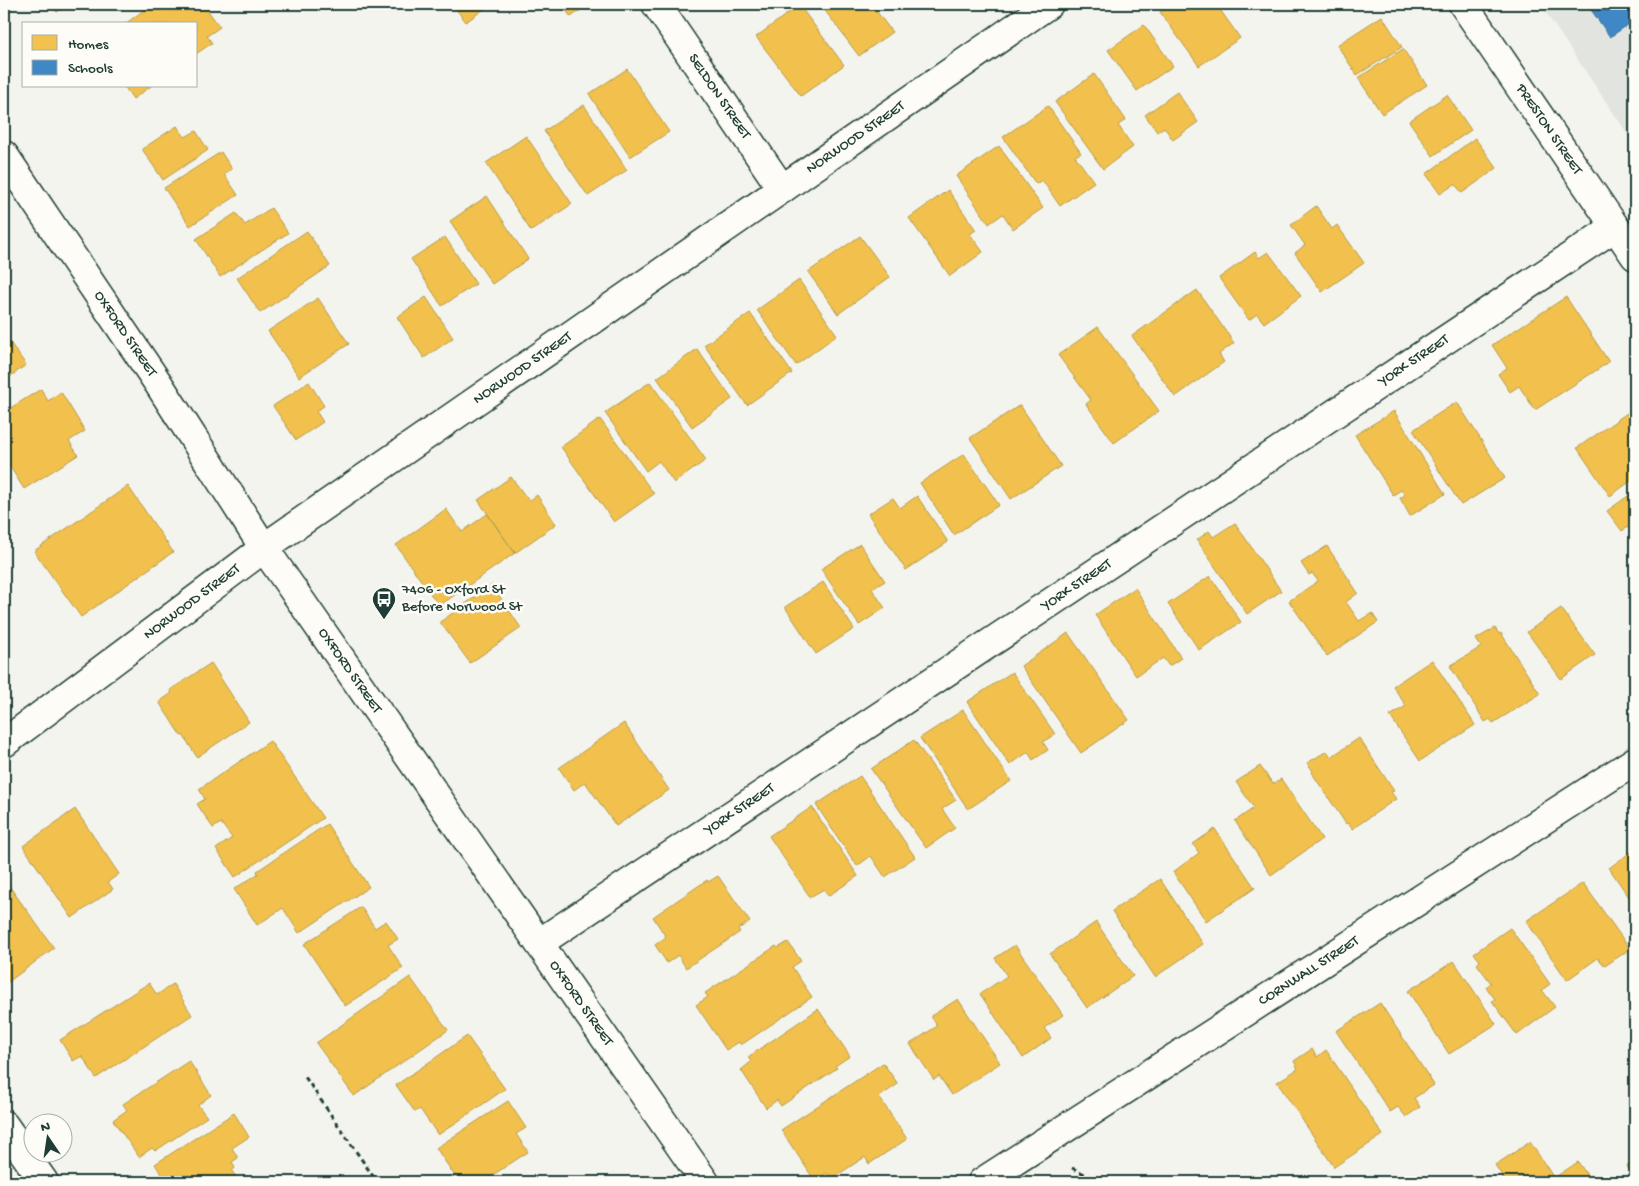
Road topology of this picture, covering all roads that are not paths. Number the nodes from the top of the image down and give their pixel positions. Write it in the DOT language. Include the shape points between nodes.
graph roads {
  1 [pos="656,4"];
  2 [pos="1050,4"];
  3 [pos="1463,4"];
  4 [pos="4,155"];
  5 [pos="782,189"];
  6 [pos="1615,227"];
  7 [pos="1635,256"];
  8 [pos="264,548"];
  9 [pos="4,743"];
  10 [pos="1635,762"];
  11 [pos="539,942"];
  12 [pos="4,1125"];
  13 [pos="44,1182"];
  14 [pos="705,1182"];
  15 [pos="982,1182"];
  1 -- 5 [label="street, SELDON STREET"];
  2 -- 5 [label="street, NORWOOD STREET"];
  3 -- 6 [label="street, PRESTON STREET"];
  4 -- 8 [label="street, OXFORD STREET" via="158,383"];
  5 -- 8 [label="street, NORWOOD STREET"];
  6 -- 7 [label="street, PRESTON STREET"];
  6 -- 11 [label="street, YORK STREET"];
  8 -- 9 [label="street, NORWOOD STREET"];
  8 -- 11 [label="street, OXFORD STREET"];
  10 -- 15 [label="street, CORNWALL STREET"];
  11 -- 14 [label="street, OXFORD STREET"];
  12 -- 13 [label="street"];
}
